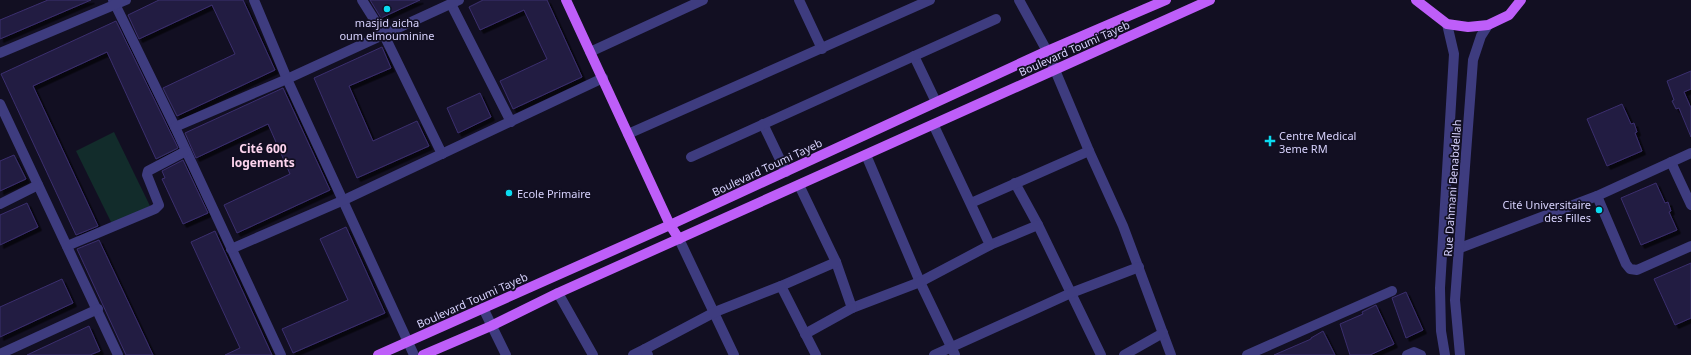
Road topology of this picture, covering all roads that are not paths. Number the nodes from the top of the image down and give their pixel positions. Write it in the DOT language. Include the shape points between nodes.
graph roads {
  1 [pos="126,0"];
  2 [pos="254,0"];
  3 [pos="362,0"];
  4 [pos="566,0"];
  5 [pos="703,0"];
  6 [pos="799,0"];
  7 [pos="930,0"];
  8 [pos="1019,0"];
  9 [pos="1166,0"];
  10 [pos="1210,0"];
  11 [pos="1416,0"];
  12 [pos="1521,0"];
  13 [pos="114,2"];
  14 [pos="455,2"];
  15 [pos="996,19"];
  16 [pos="1447,24"];
  17 [pos="1488,25"];
  18 [pos="384,35"];
  19 [pos="822,49"];
  20 [pos="1047,51"];
  21 [pos="590,52"];
  22 [pos="0,54"];
  23 [pos="914,56"];
  24 [pos="1055,69"];
  25 [pos="603,78"];
  26 [pos="287,79"];
  27 [pos="936,102"];
  28 [pos="0,104"];
  29 [pos="510,122"];
  30 [pos="763,124"];
  31 [pos="934,126"];
  32 [pos="175,127"];
  33 [pos="628,134"];
  34 [pos="186,151"];
  35 [pos="1089,151"];
  36 [pos="1691,153"];
  37 [pos="442,154"];
  38 [pos="866,155"];
  39 [pos="691,157"];
  40 [pos="1671,162"];
  41 [pos="786,172"];
  42 [pos="1015,183"];
  43 [pos="38,185"];
  44 [pos="799,185"];
  45 [pos="1598,196"];
  46 [pos="344,200"];
  47 [pos="971,203"];
  48 [pos="0,204"];
  49 [pos="1691,205"];
  50 [pos="670,225"];
  51 [pos="1038,225"];
  52 [pos="679,239"];
  53 [pos="990,245"];
  54 [pos="67,246"];
  55 [pos="1691,246"];
  56 [pos="1460,248"];
  57 [pos="232,249"];
  58 [pos="836,262"];
  59 [pos="1139,267"];
  60 [pos="920,282"];
  61 [pos="780,286"];
  62 [pos="1392,291"];
  63 [pos="558,293"];
  64 [pos="1071,293"];
  65 [pos="483,308"];
  66 [pos="852,308"];
  67 [pos="98,309"];
  68 [pos="716,312"];
  69 [pos="491,326"];
  70 [pos="1163,333"];
  71 [pos="805,334"];
  72 [pos="408,341"];
  73 [pos="953,351"];
  74 [pos="646,352"];
  75 [pos="0,354"];
  76 [pos="118,355"];
  77 [pos="281,355"];
  78 [pos="378,355"];
  79 [pos="414,355"];
  80 [pos="423,355"];
  81 [pos="506,355"];
  82 [pos="593,355"];
  83 [pos="633,355"];
  84 [pos="734,355"];
  85 [pos="816,355"];
  86 [pos="934,355"];
  87 [pos="1101,355"];
  88 [pos="1124,355"];
  89 [pos="1171,355"];
  90 [pos="1247,355"];
  91 [pos="1407,355"];
  92 [pos="1421,355"];
  93 [pos="1445,355"];
  94 [pos="1460,355"];
  1 -- 13 [label="street"];
  2 -- 26 [label="street"];
  3 -- 18 [label="street"];
  4 -- 21 [label="main road"];
  5 -- 21 [label="street"];
  6 -- 19 [label="street"];
  7 -- 19 [label="street"];
  8 -- 20 [label="street"];
  9 -- 20 [label="main road, Boulevard Toumi Tayeb"];
  10 -- 24 [label="main road, Boulevard Toumi Tayeb"];
  11 -- 16 [label="main road"];
  12 -- 17 [label="main road" via="1509,15"];
  13 -- 22 [label="street"];
  13 -- 32 [label="street"];
  14 -- 18 [label="street"];
  14 -- 29 [label="street"];
  15 -- 23 [label="street"];
  16 -- 17 [label="main road" via="1468,27"];
  16 -- 93 [label="street, Rue Dahmani Benabdellah" via="1454,54 1440,288 1441,330"];
  17 -- 56 [label="street, Rue Dahmani Benabdellah" via="1481,36 1473,60"];
  18 -- 26 [label="street"];
  18 -- 37 [label="street"];
  19 -- 33 [label="street"];
  20 -- 24 [label="street"];
  20 -- 27 [label="main road, Boulevard Toumi Tayeb"];
  21 -- 25 [label="main road"];
  23 -- 27 [label="street"];
  23 -- 30 [label="street"];
  24 -- 31 [label="main road, Boulevard Toumi Tayeb"];
  24 -- 35 [label="street"];
  25 -- 29 [label="street"];
  25 -- 33 [label="main road"];
  26 -- 32 [label="street"];
  26 -- 46 [label="street"];
  27 -- 41 [label="main road, Boulevard Toumi Tayeb"];
  28 -- 43 [label="street"];
  29 -- 37 [label="street"];
  30 -- 39 [label="street"];
  30 -- 41 [label="street"];
  31 -- 38 [label="main road, Boulevard Toumi Tayeb"];
  31 -- 47 [label="street"];
  32 -- 34 [label="street"];
  33 -- 50 [label="main road"];
  34 -- 54 [label="street" via="148,171 147,175 159,205 155,209"];
  34 -- 57 [label="street"];
  35 -- 42 [label="street"];
  35 -- 59 [label="street"];
  36 -- 40 [label="street"];
  37 -- 46 [label="street"];
  38 -- 44 [label="main road, Boulevard Toumi Tayeb"];
  38 -- 60 [label="street"];
  40 -- 45 [label="street"];
  40 -- 49 [label="street"];
  41 -- 50 [label="main road, Boulevard Toumi Tayeb"];
  42 -- 47 [label="street"];
  42 -- 51 [label="street"];
  43 -- 48 [label="street"];
  43 -- 54 [label="street"];
  44 -- 52 [label="main road, Boulevard Toumi Tayeb"];
  44 -- 58 [label="street"];
  45 -- 55 [label="street" via="1630,269 1637,270"];
  45 -- 56 [label="street"];
  46 -- 57 [label="street"];
  46 -- 72 [label="street"];
  47 -- 53 [label="street"];
  50 -- 52 [label="main road"];
  50 -- 65 [label="main road, Boulevard Toumi Tayeb"];
  51 -- 53 [label="street"];
  51 -- 64 [label="street"];
  52 -- 63 [label="main road, Boulevard Toumi Tayeb"];
  52 -- 68 [label="street"];
  53 -- 60 [label="street"];
  54 -- 67 [label="street"];
  56 -- 94 [label="street, Rue Dahmani Benabdellah" via="1456,300"];
  57 -- 77 [label="street"];
  58 -- 61 [label="street"];
  58 -- 66 [label="street"];
  59 -- 64 [label="street"];
  59 -- 70 [label="street"];
  60 -- 66 [label="street"];
  60 -- 73 [label="street"];
  61 -- 68 [label="street"];
  61 -- 71 [label="street"];
  62 -- 90 [label="street"];
  63 -- 69 [label="main road, Boulevard Toumi Tayeb"];
  63 -- 82 [label="street"];
  64 -- 73 [label="street"];
  64 -- 87 [label="street"];
  65 -- 69 [label="street"];
  65 -- 72 [label="main road, Boulevard Toumi Tayeb"];
  66 -- 71 [label="street"];
  67 -- 75 [label="street"];
  67 -- 76 [label="street"];
  68 -- 74 [label="street"];
  68 -- 84 [label="street"];
  69 -- 80 [label="main road, Boulevard Toumi Tayeb"];
  69 -- 81 [label="street"];
  70 -- 88 [label="street"];
  70 -- 89 [label="street"];
  71 -- 85 [label="street"];
  72 -- 78 [label="main road, Boulevard Toumi Tayeb"];
  72 -- 79 [label="street"];
  73 -- 86 [label="street"];
  74 -- 83 [label="street"];
  91 -- 92 [label="street" via="1414,352"];
}
